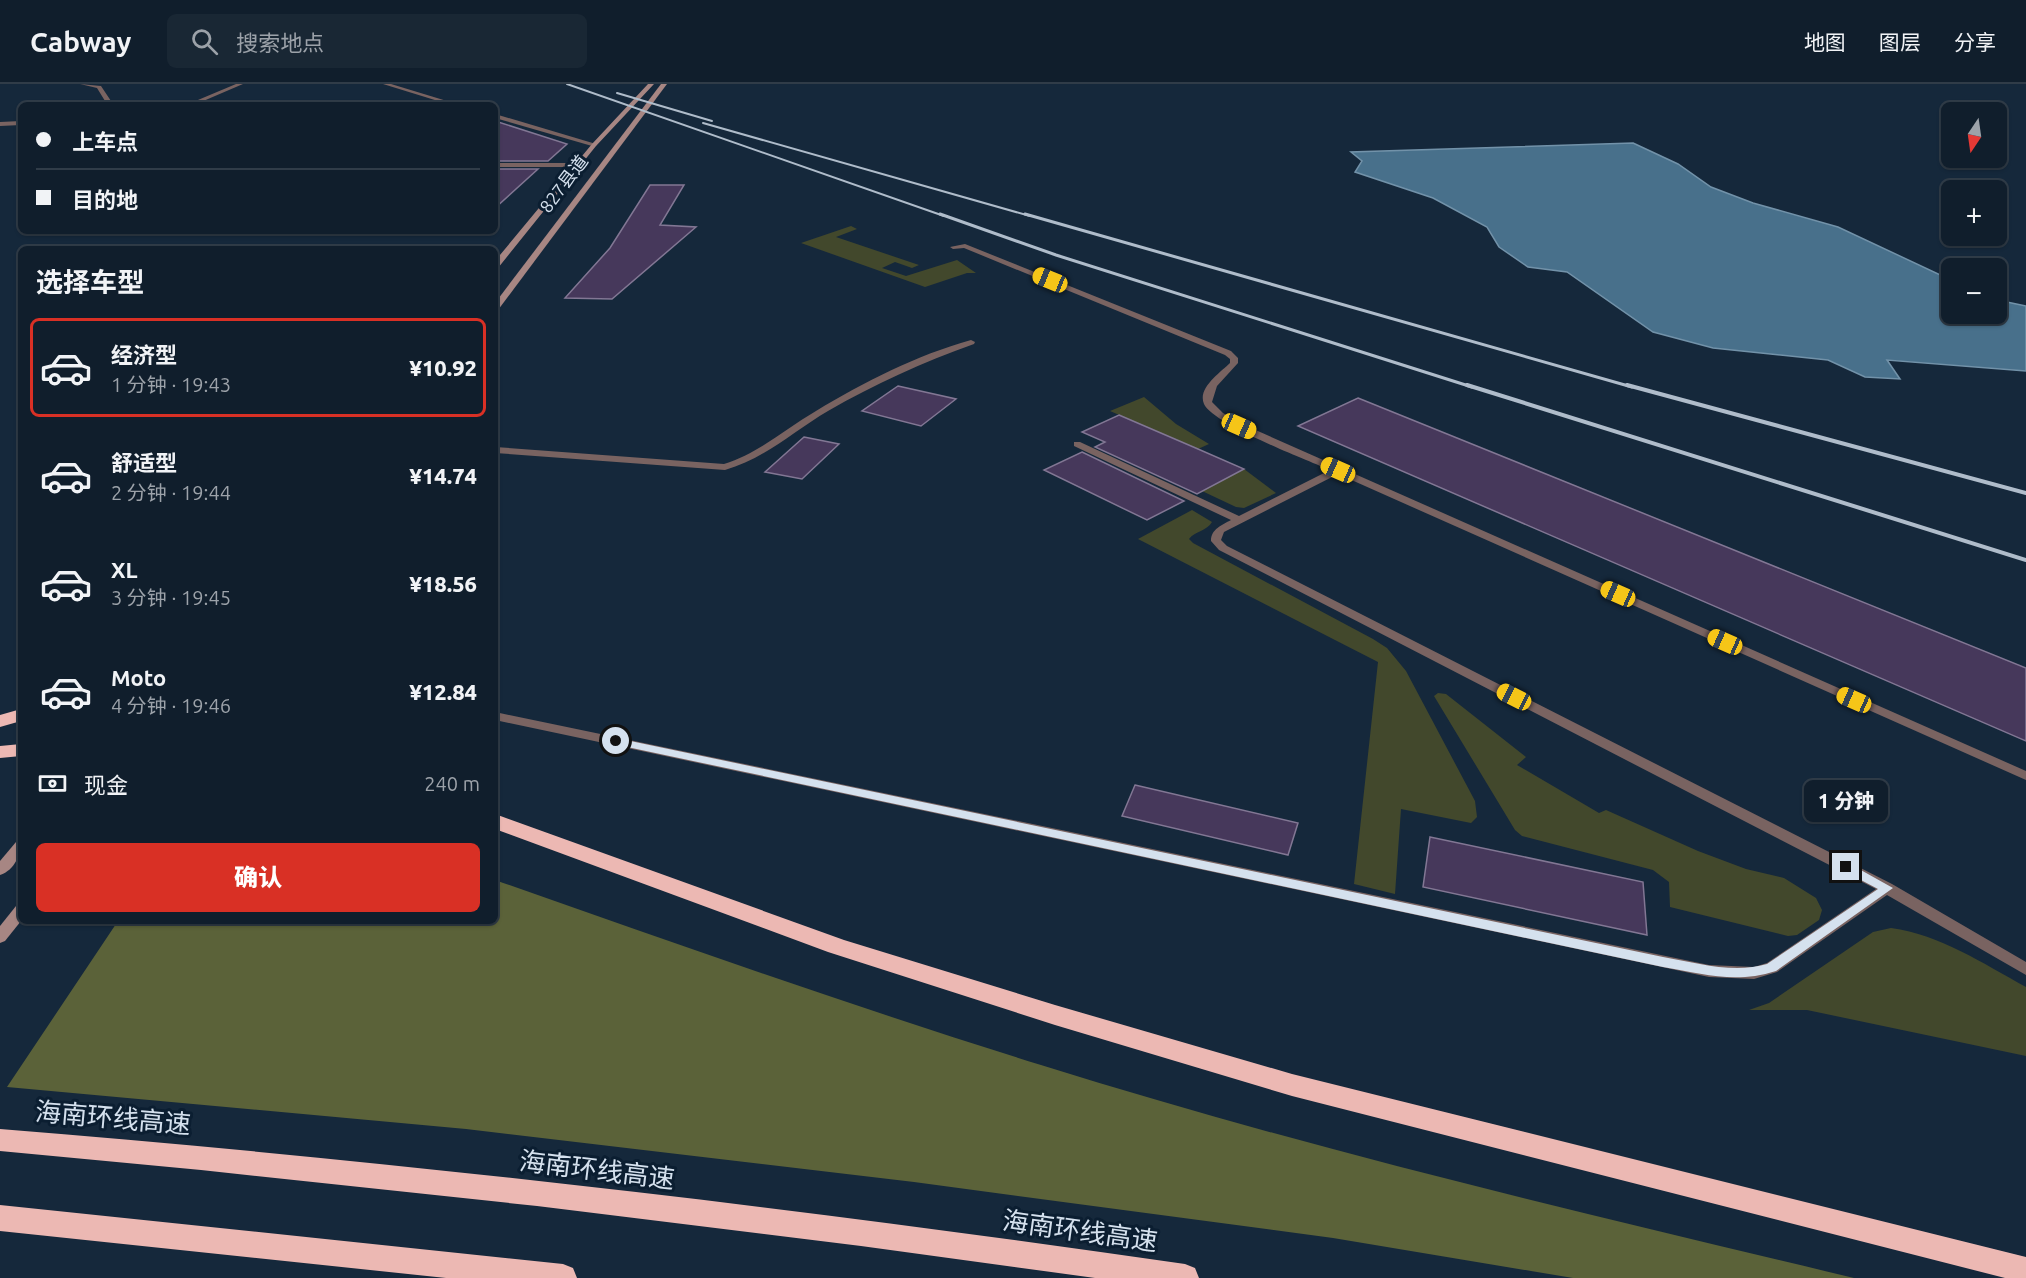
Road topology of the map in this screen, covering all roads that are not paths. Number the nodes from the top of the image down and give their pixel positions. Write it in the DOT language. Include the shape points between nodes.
graph roads {
  1 [pos="84,84"];
  2 [pos="240,84"];
  3 [pos="386,84"];
  4 [pos="651,84"];
  5 [pos="664,84"];
  6 [pos="107,102"];
  7 [pos="196,102"];
  8 [pos="447,102"];
  9 [pos="498,117"];
  10 [pos="18,123"];
  11 [pos="0,124"];
  12 [pos="594,145"];
  13 [pos="498,165"];
  14 [pos="578,165"];
  15 [pos="953,247"];
  16 [pos="498,262"];
  17 [pos="498,304"];
  18 [pos="970,342"];
  19 [pos="1077,444"];
  20 [pos="498,450"];
  21 [pos="1338,470"];
  22 [pos="1239,520"];
  23 [pos="18,716"];
  24 [pos="498,717"];
  25 [pos="0,721"];
  26 [pos="18,750"];
  27 [pos="0,752"];
  28 [pos="2026,776"];
  29 [pos="498,822"];
  30 [pos="18,849"];
  31 [pos="0,870"];
  32 [pos="1887,888"];
  33 [pos="18,914"];
  34 [pos="0,937"];
  35 [pos="2026,969"];
  36 [pos="0,1140"];
  37 [pos="0,1218"];
  38 [pos="2026,1270"];
  39 [pos="563,1278"];
  40 [pos="1185,1278"];
  1 -- 6 [label="street" via="99,87"];
  2 -- 7 [label="street"];
  3 -- 8 [label="street"];
  4 -- 12 [label="main road, 827县道"];
  5 -- 17 [label="main road, 827县道"];
  9 -- 12 [label="street"];
  10 -- 11 [label="street"];
  12 -- 14 [label="main road, 827县道"];
  13 -- 14 [label="street"];
  14 -- 16 [label="main road, 827县道"];
  15 -- 21 [label="street" via="965,246 1228,353 1234,363 1214,381 1208,391 1208,403 1239,426"];
  18 -- 20 [label="street" via="877,380 791,429 743,463 725,467"];
  19 -- 22 [label="street"];
  21 -- 22 [label="street"];
  21 -- 28 [label="street"];
  22 -- 32 [label="street" via="1216,535 1223,548"];
  23 -- 25 [label="highway"];
  24 -- 32 [label="street" via="1717,972 1754,973 1772,968"];
  26 -- 27 [label="highway"];
  29 -- 38 [label="highway" via="836,946 1292,1085"];
  30 -- 31 [label="main road"];
  32 -- 35 [label="street"];
  33 -- 34 [label="main road"];
  36 -- 40 [label="highway, 海南环线高速" via="323,1170 883,1235"];
  37 -- 39 [label="highway"];
}
